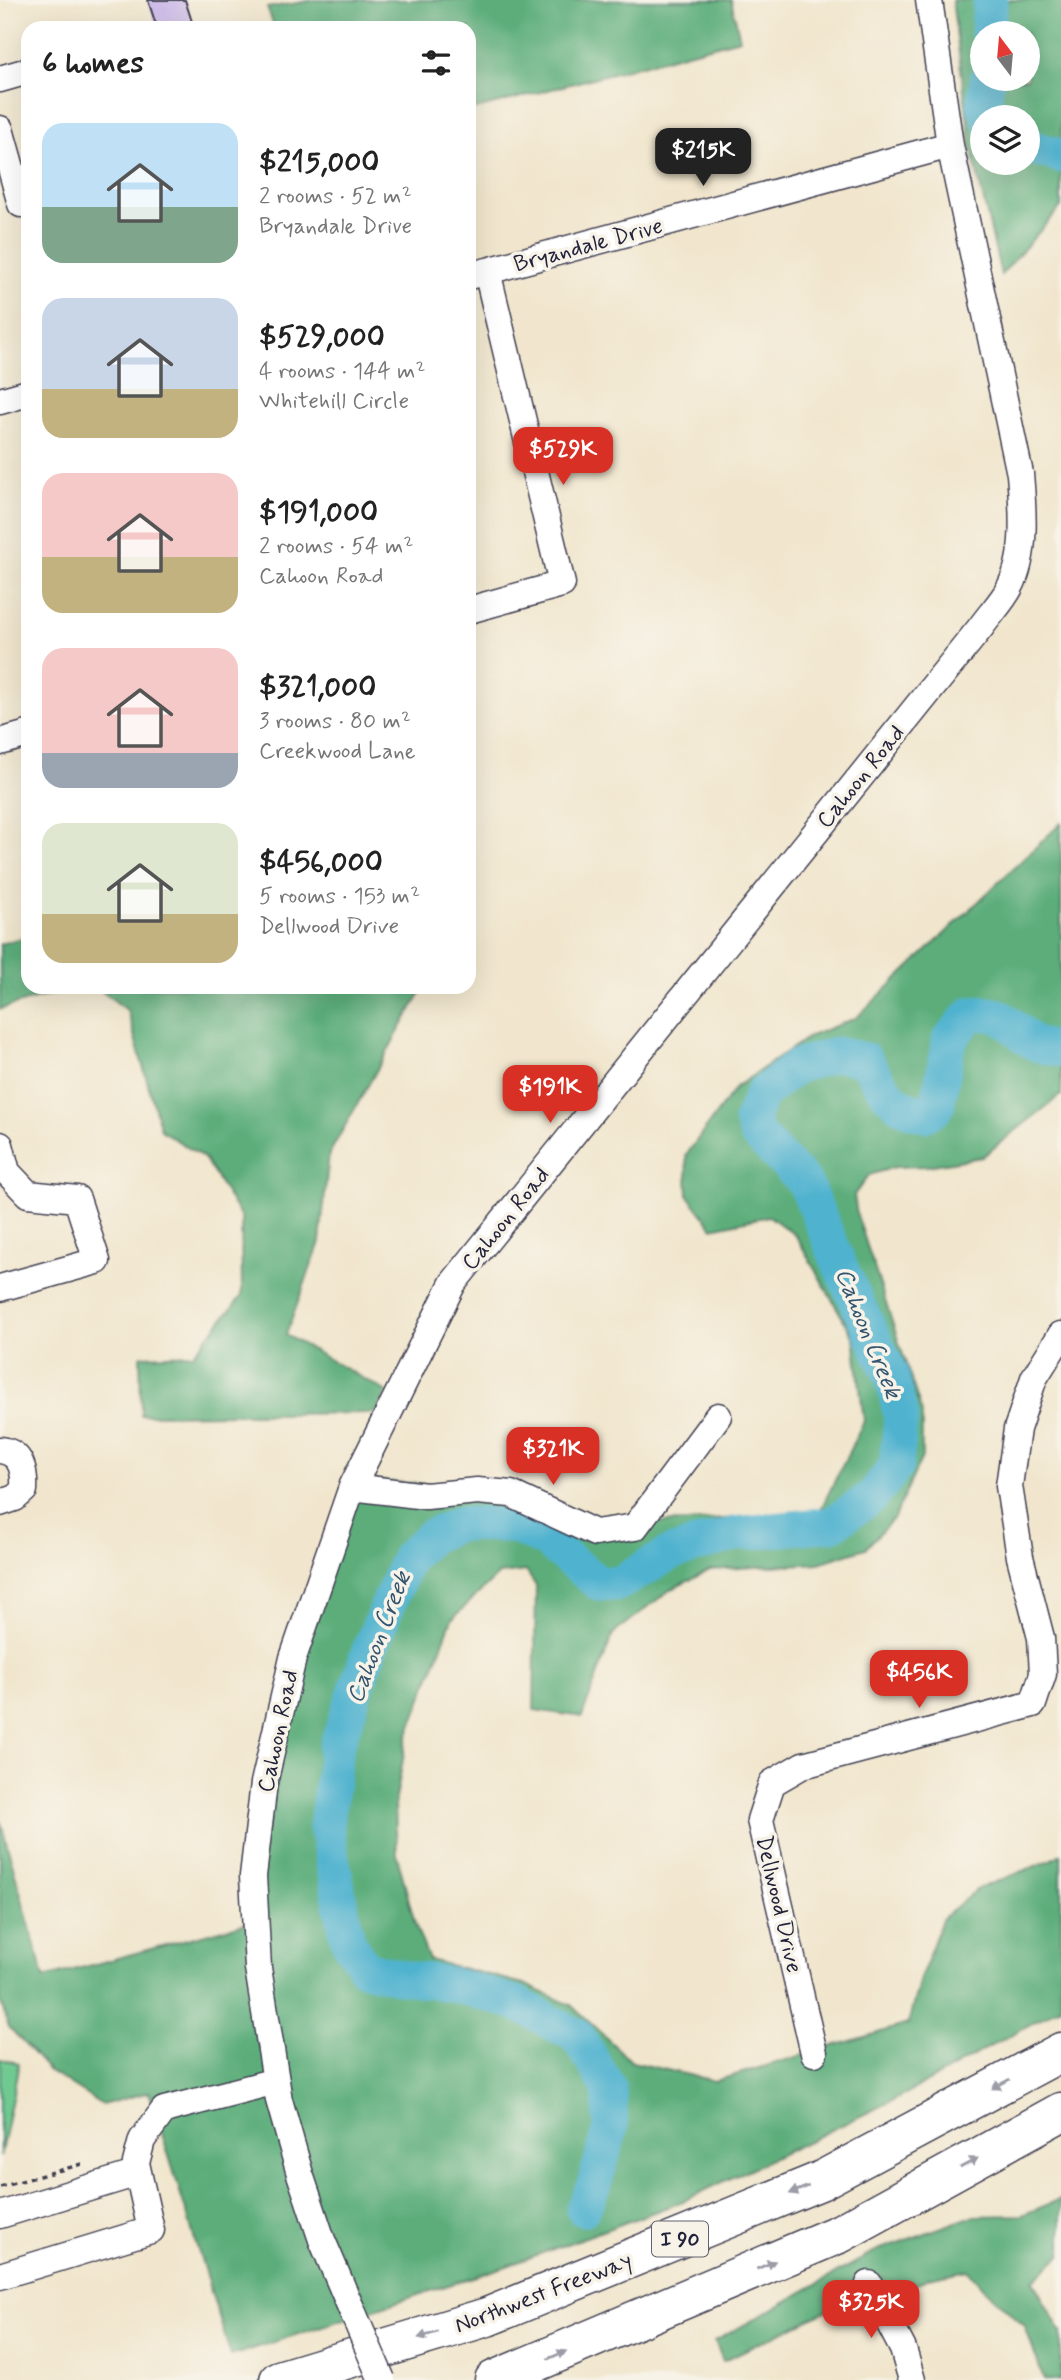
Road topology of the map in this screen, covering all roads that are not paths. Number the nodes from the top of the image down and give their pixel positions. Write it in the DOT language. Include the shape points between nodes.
graph roads {
  1 [pos="929,0"];
  2 [pos="21,73"];
  3 [pos="0,79"];
  4 [pos="0,129"];
  5 [pos="950,145"];
  6 [pos="20,204"];
  7 [pos="478,273"];
  8 [pos="21,395"];
  9 [pos="0,401"];
  10 [pos="476,608"];
  11 [pos="21,736"];
  12 [pos="0,742"];
  13 [pos="0,1145"];
  14 [pos="0,1288"];
  15 [pos="1061,1335"];
  16 [pos="718,1416"];
  17 [pos="0,1450"];
  18 [pos="352,1487"];
  19 [pos="0,1503"];
  20 [pos="1061,2052"];
  21 [pos="814,2053"];
  22 [pos="276,2081"];
  23 [pos="1061,2112"];
  24 [pos="138,2173"];
  25 [pos="0,2215"];
  26 [pos="0,2276"];
  27 [pos="869,2284"];
  28 [pos="279,2380"];
  29 [pos="382,2380"];
  30 [pos="494,2380"];
  31 [pos="912,2380"];
  1 -- 5 [label="street, Cahoon Road"];
  2 -- 3 [label="street"];
  4 -- 6 [label="street"];
  5 -- 7 [label="street, Bryandale Drive"];
  5 -- 18 [label="street, Cahoon Road" via="1020,474 1024,515 1011,586 453,1283"];
  7 -- 10 [label="street" via="562,584"];
  8 -- 9 [label="street"];
  11 -- 12 [label="street"];
  13 -- 14 [label="street" via="7,1172 28,1194 77,1199 97,1261"];
  15 -- 21 [label="street, Dellwood Drive" via="1034,1378 1017,1429 1009,1486 1020,1557 1041,1639 1043,1674 1033,1704 803,1765 772,1783 760,1820"];
  16 -- 18 [label="street" via="635,1527 595,1533 511,1494 477,1491 426,1496"];
  17 -- 19 [label="street" via="14,1454 25,1476 24,1490"];
  18 -- 22 [label="street, Cahoon Road" via="293,1658 264,1783 253,1876 258,1968"];
  20 -- 28 [label="highway, Northwest Freeway / I 90, one-way" via="820,2181 487,2317"];
  22 -- 24 [label="street" via="164,2110 142,2140"];
  22 -- 29 [label="street, Cahoon Road, bridge" via="322,2240"];
  30 -- 23 [label="highway, I 90, one-way" via="841,2233"];
  24 -- 25 [label="street"];
  24 -- 26 [label="street" via="151,2230"];
  27 -- 31 [label="street" via="903,2349"];
}
